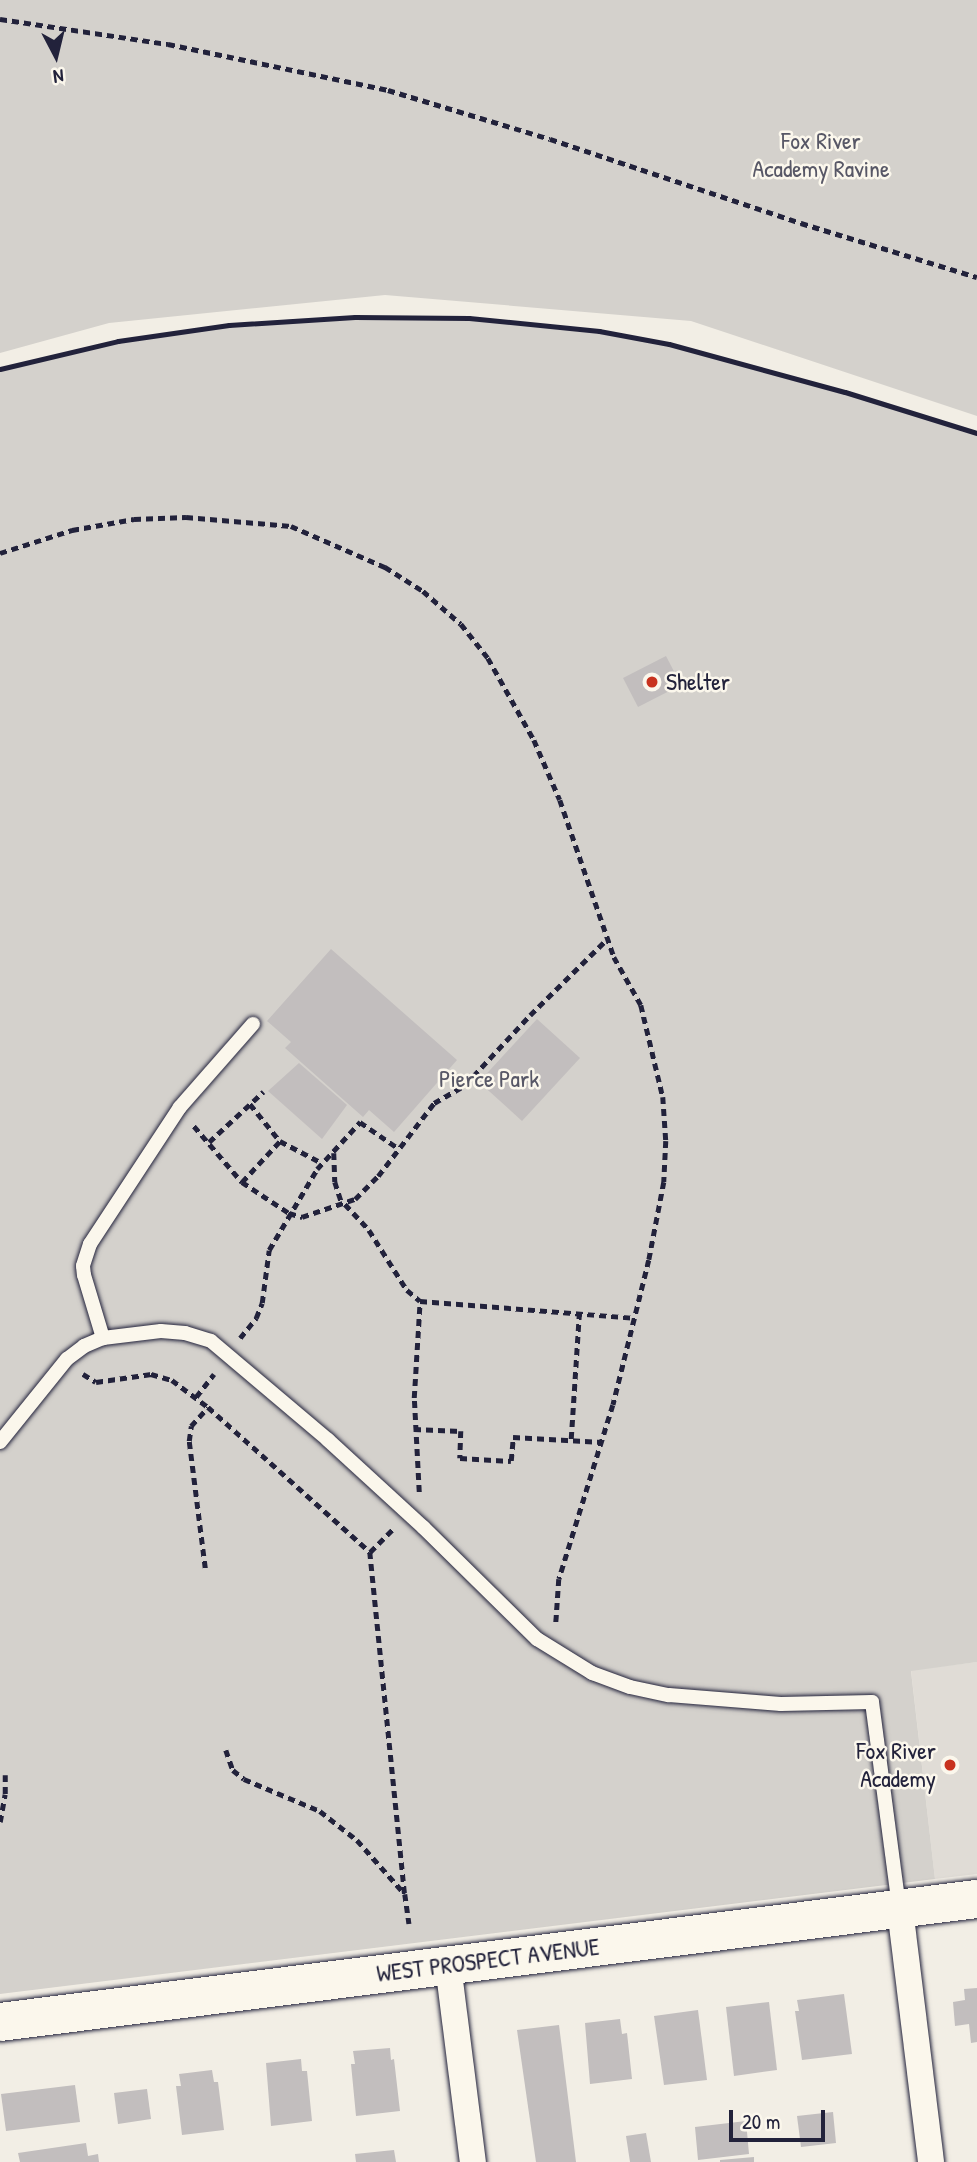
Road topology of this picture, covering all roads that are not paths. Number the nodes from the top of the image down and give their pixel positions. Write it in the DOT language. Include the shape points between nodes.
graph roads {
  1 [pos="253,1024"];
  2 [pos="103,1338"];
  3 [pos="0,1442"];
  4 [pos="977,1899"];
  5 [pos="900,1909"];
  6 [pos="448,1965"];
  7 [pos="0,2022"];
  8 [pos="473,2162"];
  9 [pos="930,2162"];
  1 -- 2 [label="lane" via="176,1114 104,1220 85,1258 84,1275"];
  2 -- 3 [label="lane" via="67,1359"];
  2 -- 5 [label="lane" via="161,1331 211,1341 328,1440 537,1639 610,1681 659,1693 781,1704 872,1702"];
  4 -- 5 [label="main road, WEST PROSPECT AVENUE"];
  5 -- 6 [label="main road, WEST PROSPECT AVENUE"];
  5 -- 9 [label="street"];
  6 -- 7 [label="main road, WEST PROSPECT AVENUE"];
  6 -- 8 [label="street"];
}
